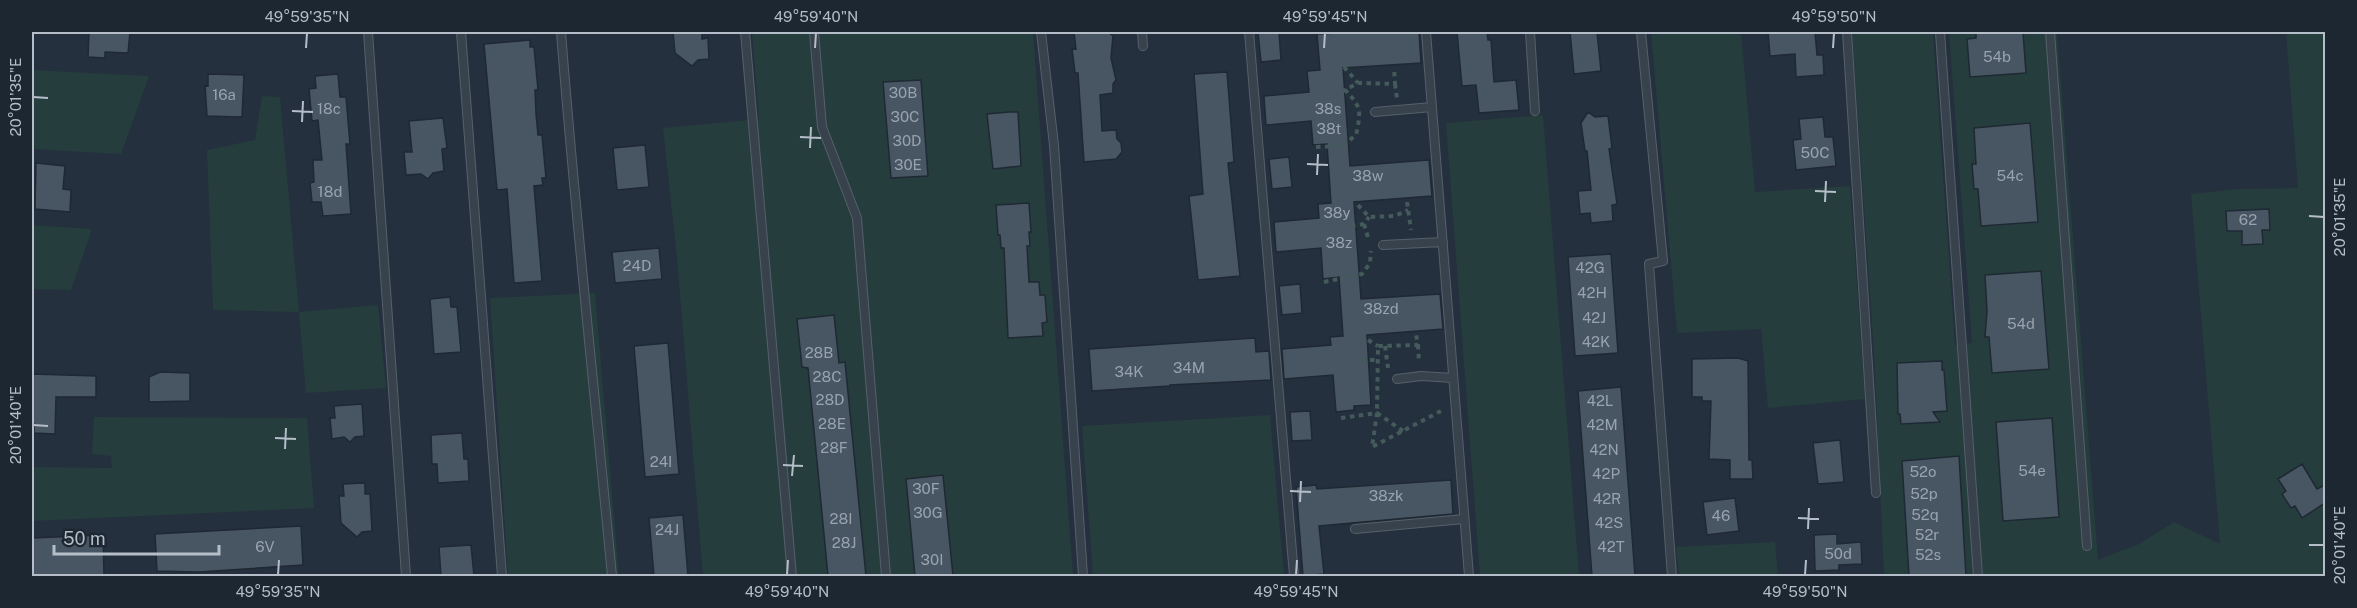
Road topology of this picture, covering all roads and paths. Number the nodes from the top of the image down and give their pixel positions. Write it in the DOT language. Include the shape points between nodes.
graph roads {
  1 [pos="368,32"];
  2 [pos="462,32"];
  3 [pos="561,32"];
  4 [pos="744,32"];
  5 [pos="814,32"];
  6 [pos="1041,32"];
  7 [pos="1142,32"];
  8 [pos="1249,32"];
  9 [pos="1426,32"];
  10 [pos="1530,32"];
  11 [pos="1641,32"];
  12 [pos="1847,32"];
  13 [pos="1940,32"];
  14 [pos="2050,32"];
  15 [pos="1143,46"];
  16 [pos="1344,68"];
  17 [pos="1359,83"];
  18 [pos="1432,107"];
  19 [pos="1536,111"];
  20 [pos="1375,112"];
  21 [pos="1407,202"];
  22 [pos="1358,205"];
  23 [pos="1408,210"];
  24 [pos="1370,217"];
  25 [pos="1364,224"];
  26 [pos="1351,226"];
  27 [pos="1443,242"];
  28 [pos="1413,244"];
  29 [pos="1383,245"];
  30 [pos="1324,282"];
  31 [pos="1368,340"];
  32 [pos="1378,346"];
  33 [pos="1361,360"];
  34 [pos="1378,360"];
  35 [pos="1453,378"];
  36 [pos="1397,379"];
  37 [pos="1455,404"];
  38 [pos="1341,418"];
  39 [pos="1876,493"];
  40 [pos="1464,519"];
  41 [pos="1354,529"];
  42 [pos="2087,546"];
  43 [pos="406,576"];
  44 [pos="502,576"];
  45 [pos="612,576"];
  46 [pos="792,576"];
  47 [pos="886,576"];
  48 [pos="1083,576"];
  49 [pos="1294,576"];
  50 [pos="1469,576"];
  51 [pos="1672,576"];
  52 [pos="1978,576"];
  1 -- 43 [label="lane"];
  2 -- 44 [label="lane"];
  3 -- 45 [label="lane" via="574,204"];
  4 -- 46 [label="lane"];
  5 -- 47 [label="lane" via="822,127 857,218"];
  6 -- 48 [label="lane" via="1054,145"];
  7 -- 15 [label="lane"];
  8 -- 49 [label="lane"];
  9 -- 18 [label="lane"];
  10 -- 19 [label="lane"];
  11 -- 51 [label="lane" via="1663,261 1649,264"];
  12 -- 39 [label="lane"];
  13 -- 52 [label="lane"];
  14 -- 42 [label="lane"];
  16 -- 17 [label="path"];
  18 -- 20 [label="lane"];
  18 -- 27 [label="lane"];
  21 -- 23 [label="path"];
  22 -- 24 [label="path"];
  23 -- 24 [label="path" via="1395,216"];
  23 -- 28 [label="path"];
  24 -- 25 [label="path"];
  25 -- 26 [label="path"];
  25 -- 30 [label="path" via="1370,243 1370,263 1362,274"];
  27 -- 28 [label="lane"];
  27 -- 35 [label="lane"];
  28 -- 29 [label="lane"];
  31 -- 32 [label="path"];
  33 -- 34 [label="path"];
  35 -- 36 [label="lane"];
  35 -- 37 [label="lane"];
  37 -- 38 [label="path" via="1372,447 1377,413"];
  37 -- 40 [label="lane"];
  40 -- 41 [label="lane"];
  40 -- 50 [label="lane"];
}
